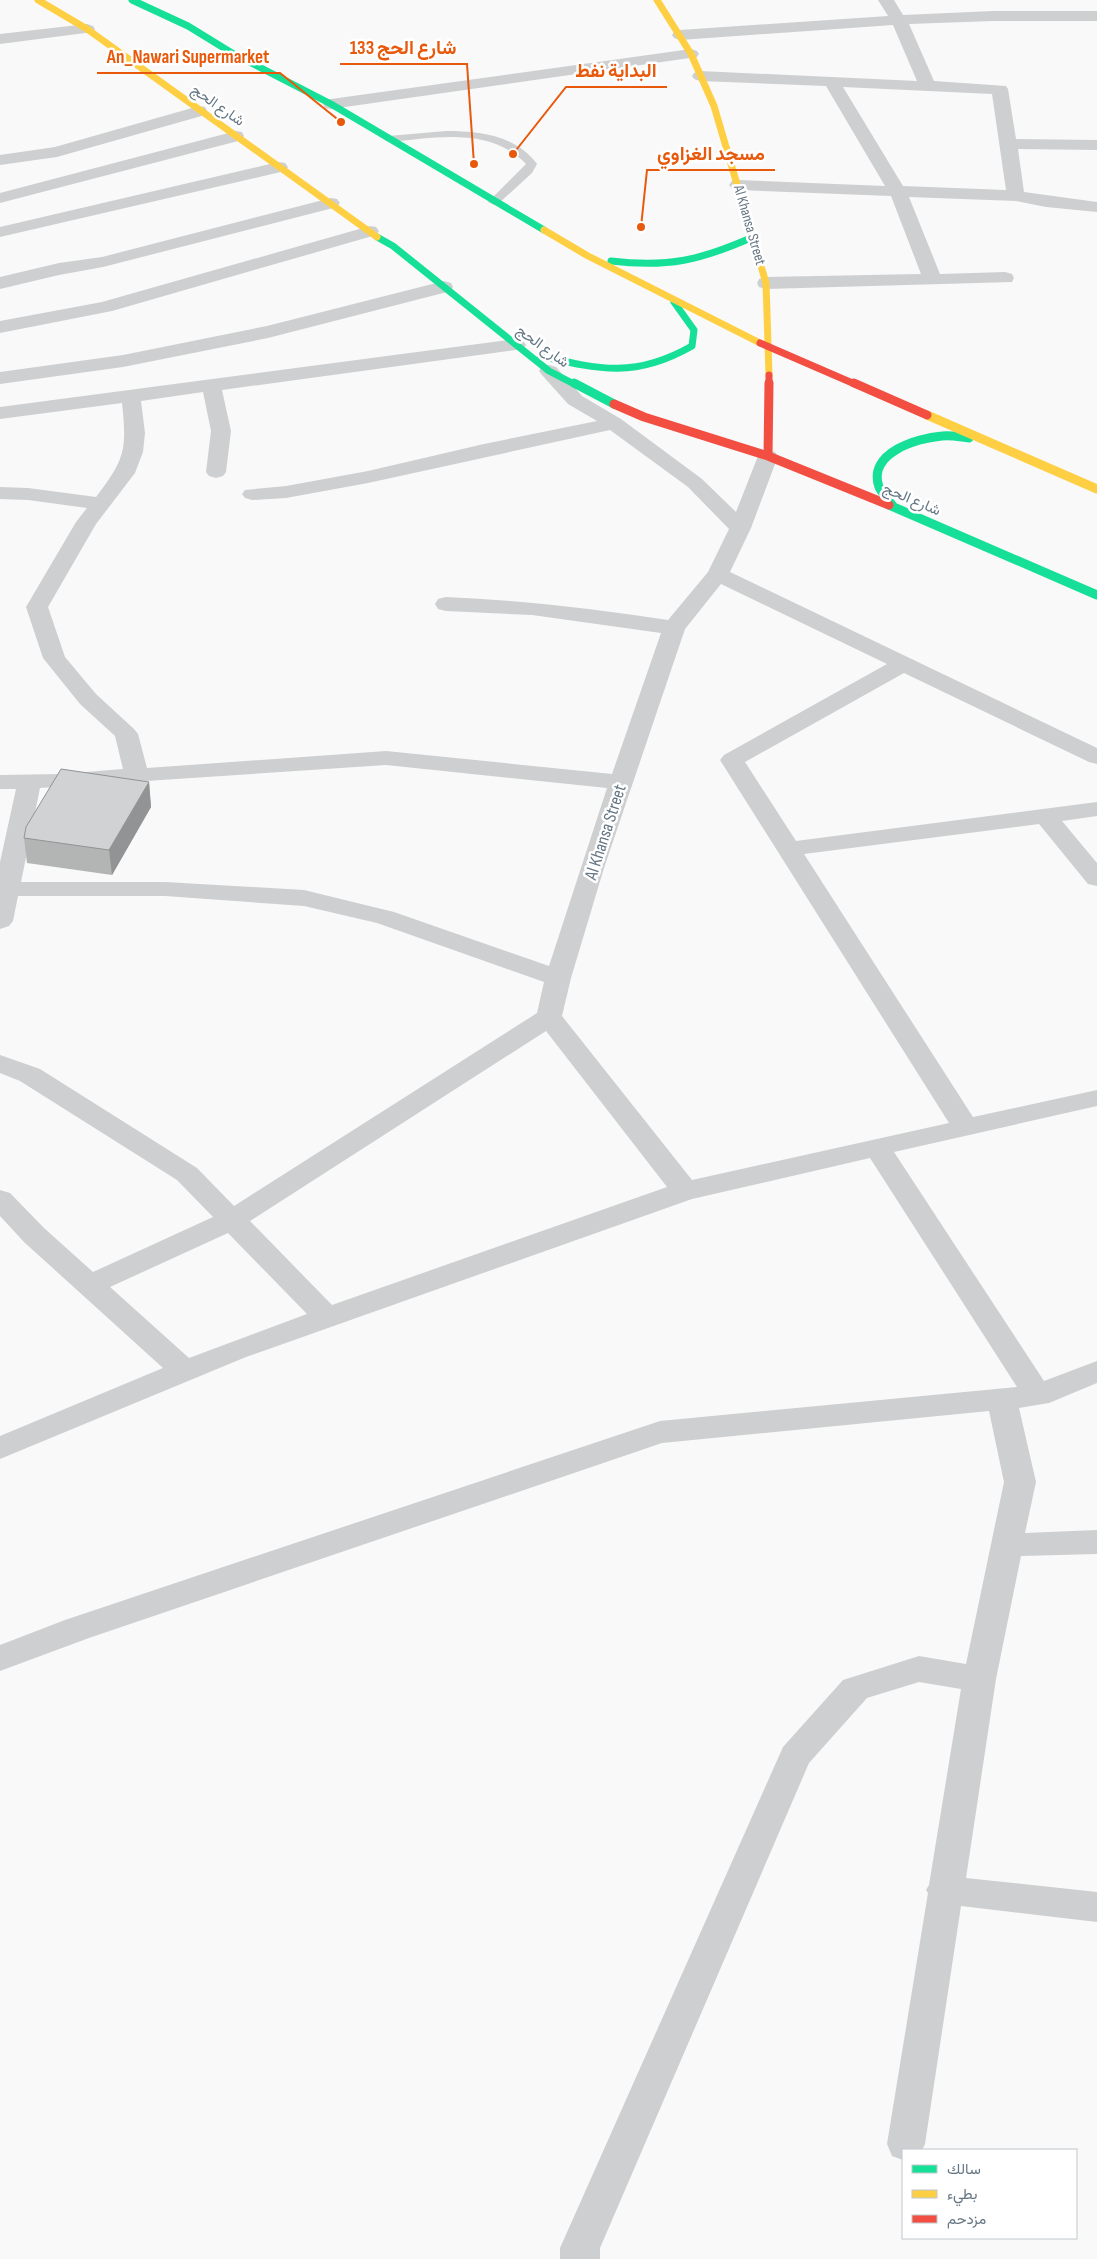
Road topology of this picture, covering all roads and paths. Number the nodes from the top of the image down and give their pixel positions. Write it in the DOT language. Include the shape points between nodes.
graph roads {
  1 [pos="38,0"];
  2 [pos="132,0"];
  3 [pos="657,0"];
  4 [pos="886,0"];
  5 [pos="1097,16"];
  6 [pos="899,20"];
  7 [pos="87,29"];
  8 [pos="680,35"];
  9 [pos="0,39"];
  10 [pos="691,54"];
  11 [pos="700,76"];
  12 [pos="832,82"];
  13 [pos="928,86"];
  14 [pos="331,104"];
  15 [pos="199,111"];
  16 [pos="236,136"];
  17 [pos="388,139"];
  18 [pos="1008,144"];
  19 [pos="1097,146"];
  20 [pos="0,160"];
  21 [pos="279,167"];
  22 [pos="738,185"];
  23 [pos="898,192"];
  24 [pos="1016,196"];
  25 [pos="0,198"];
  26 [pos="494,202"];
  27 [pos="331,203"];
  28 [pos="1097,208"];
  29 [pos="370,231"];
  30 [pos="0,232"];
  31 [pos="754,237"];
  32 [pos="588,256"];
  33 [pos="932,278"];
  34 [pos="1005,278"];
  35 [pos="0,283"];
  36 [pos="766,283"];
  37 [pos="444,287"];
  38 [pos="674,301"];
  39 [pos="0,327"];
  40 [pos="770,348"];
  41 [pos="520,349"];
  42 [pos="549,371"];
  43 [pos="0,378"];
  44 [pos="212,387"];
  45 [pos="131,396"];
  46 [pos="0,413"];
  47 [pos="614,423"];
  48 [pos="983,439"];
  49 [pos="768,456"];
  50 [pos="216,472"];
  51 [pos="1097,489"];
  52 [pos="0,493"];
  53 [pos="252,494"];
  54 [pos="101,504"];
  55 [pos="893,506"];
  56 [pos="740,528"];
  57 [pos="718,574"];
  58 [pos="1097,595"];
  59 [pos="446,604"];
  60 [pos="674,628"];
  61 [pos="903,664"];
  62 [pos="1097,757"];
  63 [pos="137,776"];
  64 [pos="0,782"];
  65 [pos="29,782"];
  66 [pos="621,782"];
  67 [pos="1097,809"];
  68 [pos="1044,816"];
  69 [pos="788,849"];
  70 [pos="1097,879"];
  71 [pos="8,889"];
  72 [pos="0,921"];
  73 [pos="558,978"];
  74 [pos="549,1018"];
  75 [pos="0,1063"];
  76 [pos="1097,1098"];
  77 [pos="966,1127"];
  78 [pos="877,1147"];
  79 [pos="684,1191"];
  80 [pos="0,1199"];
  81 [pos="232,1220"];
  82 [pos="90,1285"];
  83 [pos="327,1317"];
  84 [pos="184,1371"];
  85 [pos="1097,1371"];
  86 [pos="1038,1396"];
  87 [pos="1002,1399"];
  88 [pos="0,1448"];
  89 [pos="1097,1542"];
  90 [pos="1006,1545"];
  91 [pos="0,1658"];
  92 [pos="979,1680"];
  93 [pos="944,1890"];
  94 [pos="1097,1907"];
  95 [pos="906,2144"];
  96 [pos="580,2259"];
  1 -- 7 [label="main road, شارع الحج"];
  2 -- 14 [label="main road" via="188,26 232,53"];
  3 -- 8 [label="main road, Al Khansa Street"];
  4 -- 6 [label="street"];
  5 -- 6 [label="street" via="1048,14"];
  6 -- 8 [label="street"];
  6 -- 13 [label="street"];
  7 -- 9 [label="street"];
  7 -- 15 [label="main road, شارع الحج"];
  8 -- 10 [label="main road, Al Khansa Street"];
  10 -- 11 [label="main road, Al Khansa Street"];
  10 -- 14 [label="street"];
  11 -- 12 [label="street"];
  11 -- 22 [label="main road, Al Khansa Street" via="714,106"];
  12 -- 13 [label="street"];
  12 -- 23 [label="street"];
  13 -- 18 [label="street" via="1000,89"];
  14 -- 17 [label="main road"];
  15 -- 16 [label="main road, شارع الحج"];
  15 -- 20 [label="street" via="57,152"];
  16 -- 21 [label="main road, شارع الحج"];
  16 -- 25 [label="street"];
  17 -- 26 [label="main road"];
  17 -- 26 [label="lane" via="464,135 498,138 532,164"];
  18 -- 19 [label="street"];
  18 -- 24 [label="street"];
  21 -- 27 [label="main road, شارع الحج"];
  21 -- 30 [label="street"];
  22 -- 23 [label="street"];
  22 -- 31 [label="main road, Al Khansa Street"];
  23 -- 24 [label="street"];
  23 -- 33 [label="street"];
  24 -- 28 [label="street"];
  26 -- 32 [label="main road"];
  27 -- 29 [label="main road, شارع الحج"];
  27 -- 35 [label="street" via="103,262"];
  29 -- 37 [label="main road, شارع الحج"];
  29 -- 39 [label="street" via="105,308"];
  31 -- 32 [label="main road" via="698,261 672,266 637,265"];
  31 -- 36 [label="main road, Al Khansa Street"];
  32 -- 38 [label="main road"];
  33 -- 34 [label="street"];
  33 -- 36 [label="street"];
  36 -- 40 [label="main road, Al Khansa Street"];
  37 -- 41 [label="main road, شارع الحج"];
  37 -- 43 [label="street" via="268,332 124,361"];
  38 -- 40 [label="main road"];
  38 -- 41 [label="main road" via="694,330 692,346 666,362 640,369 600,370"];
  40 -- 48 [label="main road"];
  40 -- 49 [label="main road, Al Khansa Street"];
  41 -- 42 [label="main road, شارع الحج"];
  41 -- 44 [label="street"];
  42 -- 47 [label="street" via="574,400"];
  42 -- 49 [label="main road, شارع الحج" via="596,397 644,417"];
  44 -- 45 [label="street"];
  44 -- 50 [label="street" via="221,431"];
  45 -- 46 [label="street"];
  45 -- 54 [label="street" via="135,433 133,452 125,473"];
  47 -- 53 [label="street" via="368,477 286,492"];
  47 -- 56 [label="street" via="695,483"];
  48 -- 51 [label="main road"];
  48 -- 55 [label="main road" via="942,436 891,453 881,462 878,473 879,487"];
  49 -- 55 [label="main road, شارع الحج"];
  49 -- 56 [label="street, Al Khansa Street"];
  52 -- 54 [label="street"];
  54 -- 63 [label="street" via="36,607 54,658 88,699 126,734"];
  55 -- 58 [label="main road, شارع الحج"];
  56 -- 57 [label="street, Al Khansa Street"];
  57 -- 60 [label="street, Al Khansa Street"];
  57 -- 61 [label="street"];
  59 -- 60 [label="street" via="488,604"];
  60 -- 66 [label="street, Al Khansa Street"];
  61 -- 62 [label="street"];
  61 -- 69 [label="street" via="732,760"];
  63 -- 65 [label="street"];
  63 -- 66 [label="street" via="386,758"];
  64 -- 65 [label="street"];
  65 -- 71 [label="street"];
  66 -- 73 [label="street, Al Khansa Street"];
  67 -- 68 [label="street"];
  68 -- 69 [label="street"];
  68 -- 70 [label="street"];
  69 -- 77 [label="street"];
  71 -- 72 [label="street"];
  71 -- 73 [label="street" via="165,889 304,898 385,917"];
  73 -- 74 [label="street, Al Khansa Street"];
  74 -- 79 [label="street"];
  74 -- 81 [label="street"];
  75 -- 81 [label="street" via="30,1075 187,1174"];
  76 -- 77 [label="street"];
  77 -- 78 [label="street"];
  78 -- 79 [label="street"];
  78 -- 86 [label="street"];
  79 -- 83 [label="street"];
  80 -- 82 [label="street" via="34,1235"];
  81 -- 82 [label="street"];
  81 -- 83 [label="street"];
  82 -- 84 [label="street"];
  83 -- 84 [label="street"];
  84 -- 88 [label="street"];
  85 -- 86 [label="street"];
  86 -- 87 [label="street"];
  87 -- 90 [label="street" via="1020,1482"];
  87 -- 91 [label="street" via="660,1432"];
  89 -- 90 [label="street"];
  90 -- 92 [label="street"];
  92 -- 93 [label="street"];
  92 -- 96 [label="street" via="919,1669 855,1689 795,1756 580,2248"];
  93 -- 94 [label="street"];
  93 -- 95 [label="street"];
}
